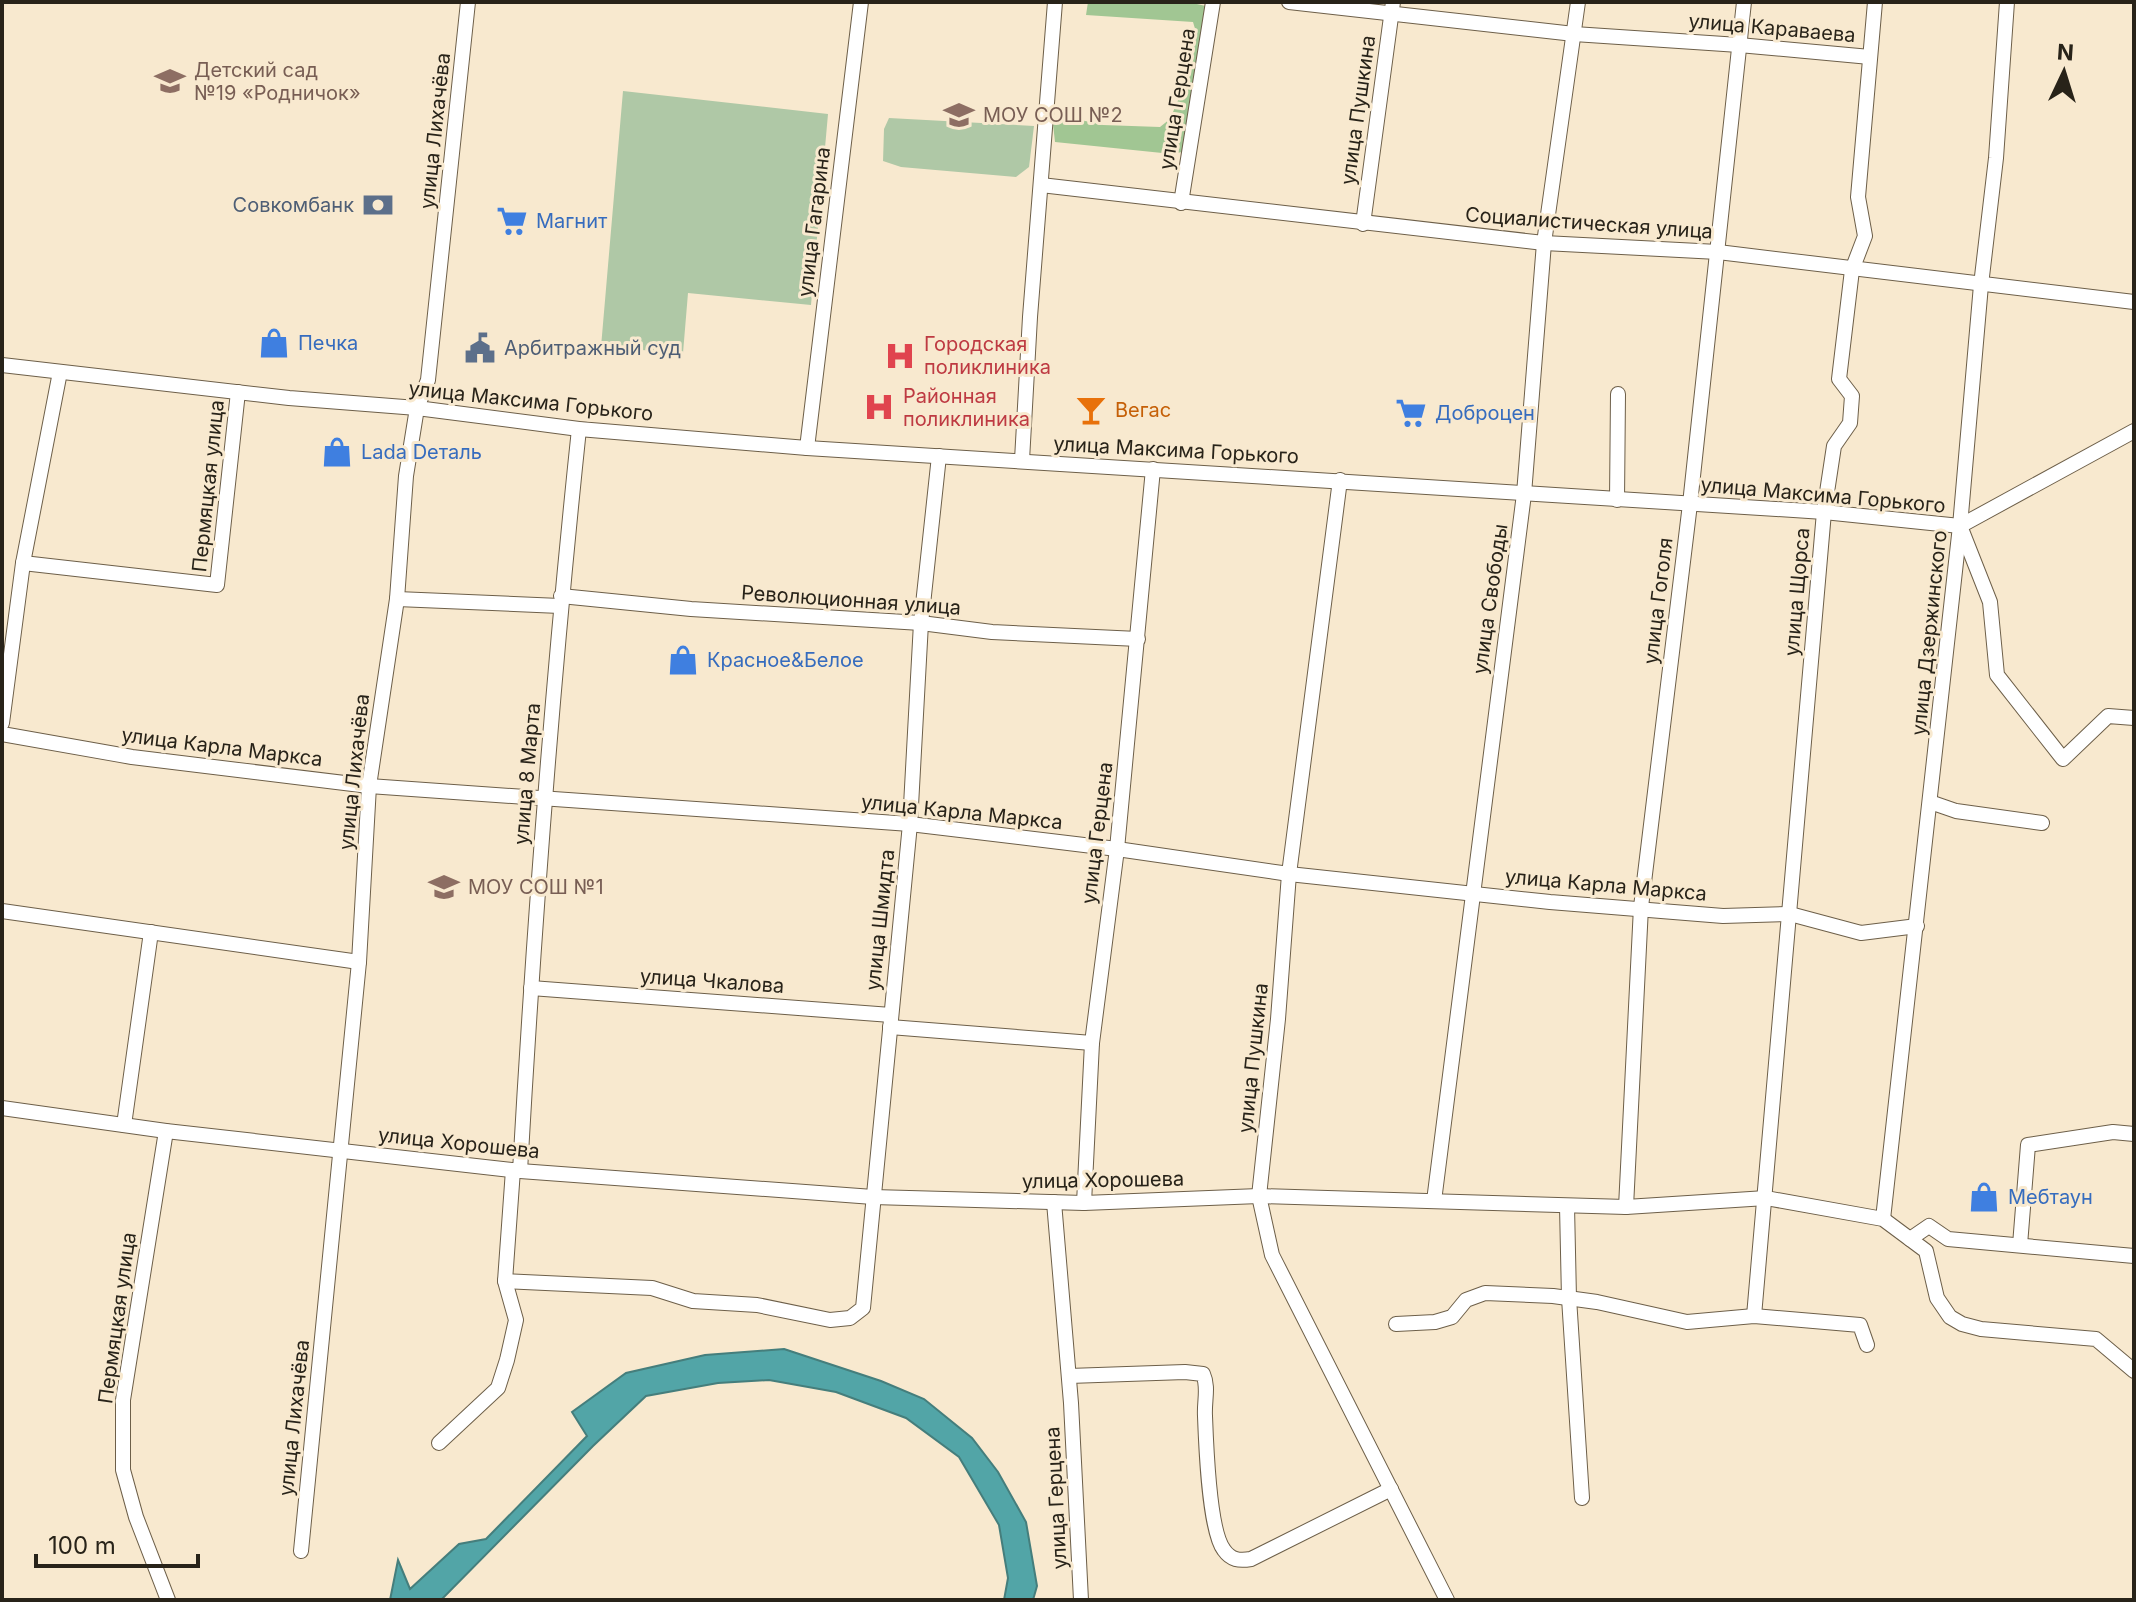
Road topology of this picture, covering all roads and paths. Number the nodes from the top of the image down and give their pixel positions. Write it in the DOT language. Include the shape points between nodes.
graph roads {
  1 [pos="468,2"];
  2 [pos="861,2"];
  3 [pos="1055,2"];
  4 [pos="1213,2"];
  5 [pos="1289,2"];
  6 [pos="1578,2"];
  7 [pos="1744,2"];
  8 [pos="1875,2"];
  9 [pos="2007,2"];
  10 [pos="1392,7"];
  11 [pos="1574,34"];
  12 [pos="1739,45"];
  13 [pos="1870,57"];
  14 [pos="1041,185"];
  15 [pos="1181,203"];
  16 [pos="1363,224"];
  17 [pos="1544,243"];
  18 [pos="1718,252"];
  19 [pos="1852,270"];
  20 [pos="1981,285"];
  21 [pos="2134,302"];
  22 [pos="2,365"];
  23 [pos="60,372"];
  24 [pos="238,392"];
  25 [pos="1618,394"];
  26 [pos="417,408"];
  27 [pos="579,429"];
  28 [pos="2134,431"];
  29 [pos="807,448"];
  30 [pos="939,456"];
  31 [pos="1022,460"];
  32 [pos="1153,469"];
  33 [pos="1340,480"];
  34 [pos="1524,494"];
  35 [pos="1617,500"];
  36 [pos="1690,504"];
  37 [pos="1824,512"];
  38 [pos="1960,526"];
  39 [pos="23,563"];
  40 [pos="397,599"];
  41 [pos="561,601"];
  42 [pos="921,623"];
  43 [pos="1138,639"];
  44 [pos="2134,718"];
  45 [pos="2,723"];
  46 [pos="2,734"];
  47 [pos="369,786"];
  48 [pos="545,797"];
  49 [pos="1930,802"];
  50 [pos="2042,823"];
  51 [pos="910,824"];
  52 [pos="1117,849"];
  53 [pos="1289,874"];
  54 [pos="1471,893"];
  55 [pos="1641,907"];
  56 [pos="2,911"];
  57 [pos="1790,914"];
  58 [pos="1917,926"];
  59 [pos="151,932"];
  60 [pos="359,962"];
  61 [pos="531,988"];
  62 [pos="890,1021"];
  63 [pos="1092,1043"];
  64 [pos="2,1108"];
  65 [pos="124,1125"];
  66 [pos="166,1131"];
  67 [pos="2134,1134"];
  68 [pos="340,1150"];
  69 [pos="516,1170"];
  70 [pos="1259,1196"];
  71 [pos="873,1197"];
  72 [pos="1766,1198"];
  73 [pos="1434,1201"];
  74 [pos="1054,1202"];
  75 [pos="1084,1203"];
  76 [pos="1567,1206"];
  77 [pos="1626,1207"];
  78 [pos="1883,1219"];
  79 [pos="1910,1239"];
  80 [pos="2020,1245"];
  81 [pos="2134,1256"];
  82 [pos="505,1281"];
  83 [pos="1569,1298"];
  84 [pos="1754,1316"];
  85 [pos="1396,1324"];
  86 [pos="1867,1345"];
  87 [pos="2134,1371"];
  88 [pos="1069,1376"];
  89 [pos="439,1443"];
  90 [pos="1391,1489"];
  91 [pos="1582,1498"];
  92 [pos="301,1551"];
  93 [pos="168,1600"];
  94 [pos="1081,1600"];
  95 [pos="1447,1600"];
  1 -- 26 [label="street, улица Лихачёва" via="428,380"];
  2 -- 29 [label="street, улица Гагарина"];
  3 -- 14 [label="street"];
  4 -- 15 [label="street, улица Герцена"];
  5 -- 10 [label="street, улица Караваева"];
  6 -- 11 [label="street, улица Свободы"];
  7 -- 12 [label="street, улица Гоголя"];
  8 -- 13 [label="street, улица Щорса"];
  9 -- 20 [label="street, улица Дзержинского"];
  10 -- 11 [label="street, улица Караваева"];
  10 -- 16 [label="street, улица Пушкина"];
  11 -- 12 [label="street, улица Караваева"];
  11 -- 17 [label="street, улица Свободы"];
  12 -- 13 [label="street, улица Караваева"];
  12 -- 18 [label="street, улица Гоголя"];
  13 -- 19 [label="street, улица Щорса" via="1858,197 1865,236"];
  14 -- 15 [label="street, Социалистическая улица"];
  14 -- 31 [label="street"];
  15 -- 16 [label="street, Социалистическая улица"];
  16 -- 17 [label="street, Социалистическая улица"];
  17 -- 18 [label="street, Социалистическая улица"];
  17 -- 34 [label="street, улица Свободы"];
  18 -- 19 [label="street, Социалистическая улица"];
  18 -- 36 [label="street, улица Гоголя"];
  19 -- 20 [label="street, Социалистическая улица"];
  19 -- 37 [label="street, улица Щорса" via="1839,379 1852,396 1850,423 1834,446"];
  20 -- 21 [label="street, Социалистическая улица"];
  20 -- 38 [label="street, улица Дзержинского"];
  22 -- 23 [label="street, улица Максима Горького"];
  23 -- 24 [label="street, улица Максима Горького"];
  23 -- 39 [label="street"];
  24 -- 26 [label="street, улица Максима Горького"];
  24 -- 39 [label="street, Пермяцкая улица" via="217,585"];
  25 -- 35 [label="street"];
  26 -- 27 [label="street, улица Максима Горького"];
  26 -- 40 [label="street, улица Лихачёва"];
  27 -- 29 [label="street, улица Максима Горького"];
  27 -- 41 [label="street, улица 8 Марта"];
  28 -- 38 [label="street, улица Максима Горького"];
  29 -- 30 [label="street, улица Максима Горького"];
  30 -- 31 [label="street, улица Максима Горького"];
  30 -- 42 [label="street, улица Шмидта"];
  31 -- 32 [label="street, улица Максима Горького"];
  32 -- 33 [label="street, улица Максима Горького"];
  32 -- 43 [label="street, улица Герцена"];
  33 -- 34 [label="street, улица Максима Горького"];
  33 -- 53 [label="street, улица Пушкина"];
  34 -- 35 [label="street, улица Максима Горького"];
  34 -- 54 [label="street, улица Свободы"];
  35 -- 36 [label="street, улица Максима Горького"];
  36 -- 37 [label="street, улица Максима Горького"];
  36 -- 55 [label="street, улица Гоголя"];
  37 -- 38 [label="street, улица Максима Горького"];
  37 -- 57 [label="street, улица Щорса"];
  38 -- 44 [label="street" via="1990,602 1997,675 2063,759 2108,716"];
  38 -- 49 [label="street, улица Дзержинского"];
  39 -- 45 [label="street"];
  40 -- 41 [label="street, Революционная улица"];
  40 -- 47 [label="street, улица Лихачёва"];
  41 -- 42 [label="street, Революционная улица"];
  41 -- 48 [label="street, улица 8 Марта"];
  42 -- 43 [label="street, Революционная улица"];
  42 -- 51 [label="street, улица Шмидта"];
  43 -- 52 [label="street, улица Герцена"];
  46 -- 47 [label="street, улица Карла Маркса" via="132,757"];
  47 -- 48 [label="street, улица Карла Маркса"];
  47 -- 60 [label="street, улица Лихачёва"];
  48 -- 51 [label="street, улица Карла Маркса"];
  48 -- 61 [label="street, улица 8 Марта"];
  49 -- 50 [label="street" via="1956,811"];
  49 -- 58 [label="street, улица Дзержинского"];
  51 -- 52 [label="street, улица Карла Маркса"];
  51 -- 62 [label="street, улица Шмидта"];
  52 -- 53 [label="street, улица Карла Маркса"];
  52 -- 63 [label="street, улица Герцена"];
  53 -- 54 [label="street, улица Карла Маркса"];
  53 -- 70 [label="street, улица Пушкина"];
  54 -- 55 [label="street, улица Карла Маркса"];
  54 -- 73 [label="street, улица Свободы"];
  55 -- 57 [label="street, улица Карла Маркса" via="1723,916"];
  55 -- 77 [label="street, улица Гоголя"];
  56 -- 59 [label="street"];
  57 -- 58 [label="street, улица Карла Маркса" via="1861,933"];
  57 -- 72 [label="street, улица Щорса"];
  58 -- 78 [label="street, улица Дзержинского"];
  59 -- 60 [label="street"];
  59 -- 65 [label="street"];
  60 -- 68 [label="street, улица Лихачёва"];
  61 -- 62 [label="street, улица Чкалова"];
  61 -- 69 [label="street, улица 8 Марта"];
  62 -- 63 [label="street, улица Чкалова"];
  62 -- 71 [label="street, улица Шмидта"];
  63 -- 75 [label="street, улица Герцена"];
  64 -- 65 [label="street, улица Хорошева"];
  65 -- 66 [label="street, улица Хорошева"];
  66 -- 68 [label="street, улица Хорошева"];
  66 -- 93 [label="street, Пермяцкая улица" via="123,1400 123,1470"];
  67 -- 80 [label="street" via="2113,1132 2028,1145"];
  68 -- 69 [label="street, улица Хорошева"];
  68 -- 92 [label="street, улица Лихачёва"];
  69 -- 71 [label="street, улица Хорошева"];
  69 -- 82 [label="street, улица 8 Марта"];
  70 -- 73 [label="street, улица Хорошева"];
  70 -- 75 [label="street, улица Хорошева"];
  70 -- 90 [label="street, улица Пушкина" via="1272,1255"];
  71 -- 74 [label="street, улица Хорошева"];
  71 -- 82 [label="street, улица Шмидта" via="863,1308 850,1318 830,1320 757,1305 693,1301 652,1288"];
  72 -- 77 [label="street, улица Хорошева"];
  72 -- 78 [label="street, улица Хорошева"];
  72 -- 84 [label="street, улица Щорса"];
  73 -- 76 [label="street, улица Хорошева"];
  74 -- 75 [label="street, улица Хорошева"];
  74 -- 88 [label="street, улица Герцена"];
  76 -- 77 [label="street, улица Хорошева"];
  76 -- 83 [label="street"];
  78 -- 79 [label="street, улица Хорошева"];
  79 -- 80 [label="street" via="1929,1226 1948,1239"];
  79 -- 87 [label="street, улица Хорошева" via="1926,1251 1943,1309 1962,1324 2096,1339"];
  80 -- 81 [label="street"];
  82 -- 89 [label="street, улица 8 Марта" via="516,1320 498,1388"];
  83 -- 84 [label="street" via="1687,1322"];
  83 -- 85 [label="street" via="1485,1293 1466,1300 1452,1317"];
  83 -- 91 [label="street"];
  84 -- 86 [label="street" via="1860,1325"];
  88 -- 90 [label="street" via="1203,1374 1215,1527 1233,1559 1251,1559"];
  88 -- 94 [label="street, улица Герцена"];
  90 -- 95 [label="street, улица Пушкина"];
}
